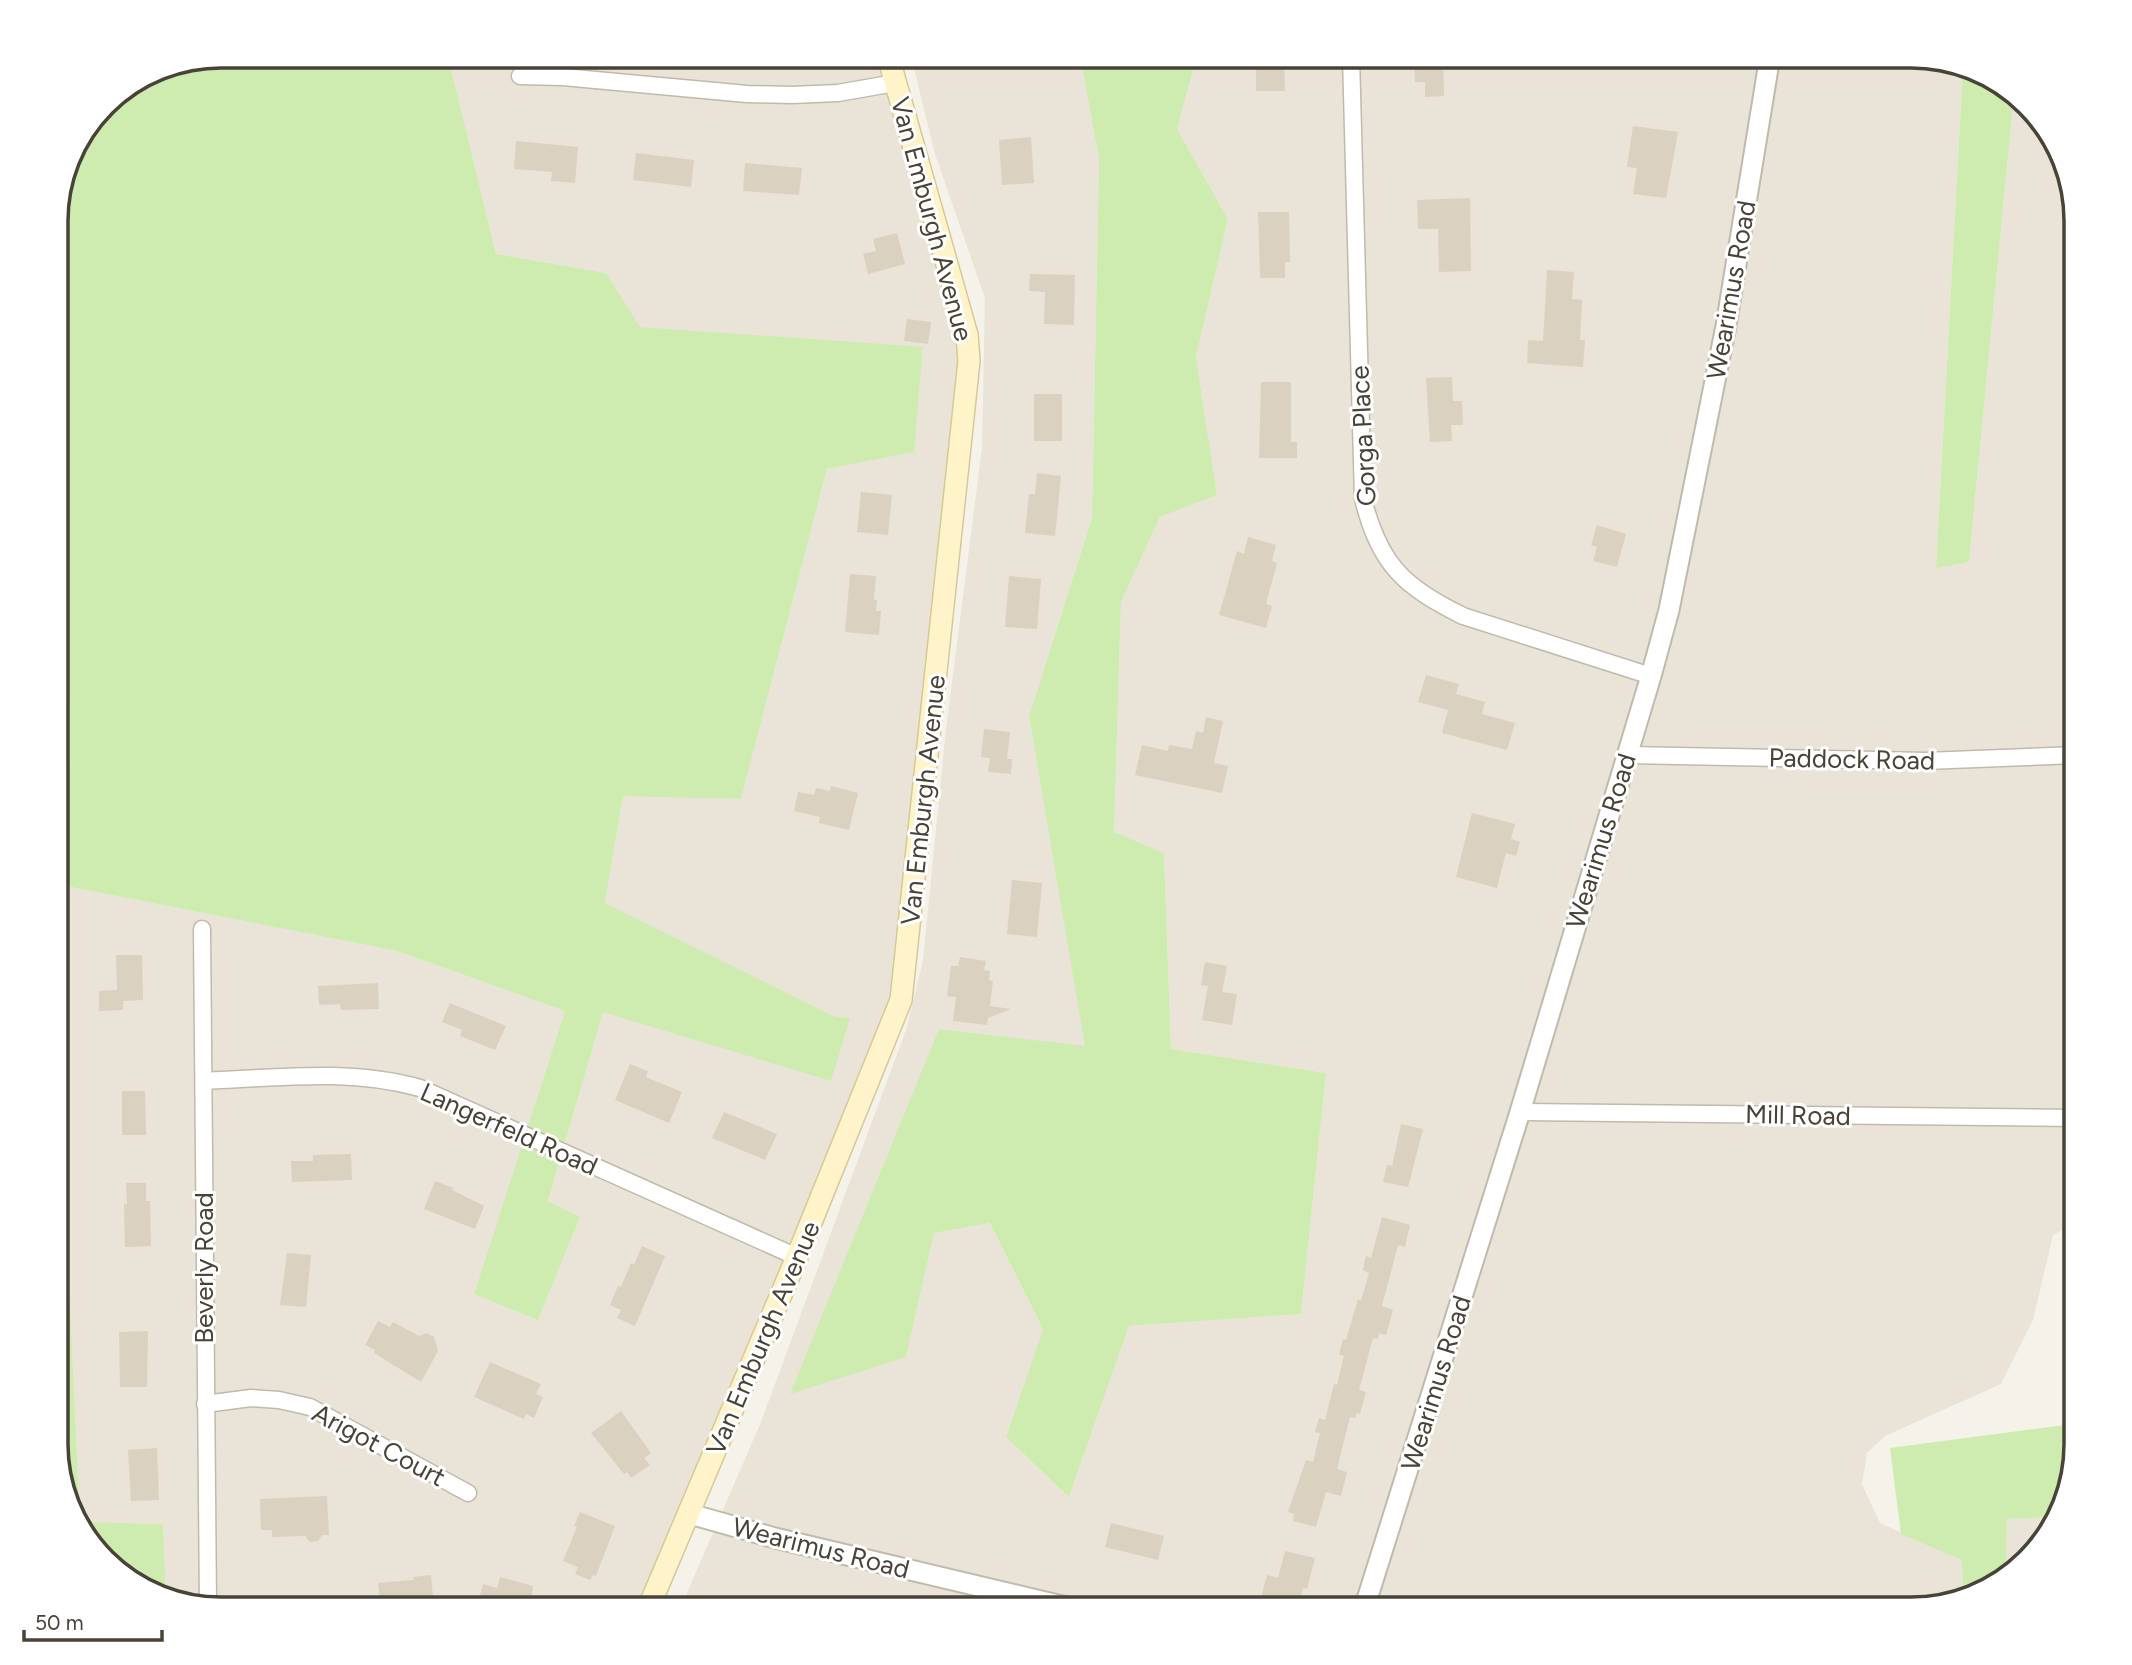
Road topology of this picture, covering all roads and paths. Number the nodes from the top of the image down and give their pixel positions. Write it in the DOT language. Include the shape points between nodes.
graph roads {
  1 [pos="1351,68"];
  2 [pos="1768,68"];
  3 [pos="891,69"];
  4 [pos="520,76"];
  5 [pos="895,83"];
  6 [pos="1651,676"];
  7 [pos="1627,755"];
  8 [pos="2064,755"];
  9 [pos="202,929"];
  10 [pos="204,1081"];
  11 [pos="1520,1112"];
  12 [pos="2064,1118"];
  13 [pos="797,1257"];
  14 [pos="205,1404"];
  15 [pos="468,1493"];
  16 [pos="690,1514"];
  17 [pos="208,1596"];
  18 [pos="653,1597"];
  19 [pos="1024,1597"];
  20 [pos="1368,1597"];
  1 -- 6 [label="street, Gorga Place" via="1363,499 1379,549 1415,589 1463,616"];
  2 -- 6 [label="street, Wearimus Road" via="1729,313 1669,610"];
  3 -- 5 [label="main road, Van Emburgh Avenue"];
  4 -- 5 [label="street" via="792,95"];
  5 -- 13 [label="main road, Van Emburgh Avenue" via="967,335 969,361 901,1000"];
  6 -- 7 [label="street, Wearimus Road"];
  7 -- 8 [label="street, Paddock Road" via="1925,761"];
  7 -- 11 [label="street, Wearimus Road"];
  9 -- 10 [label="street, Beverly Road"];
  10 -- 13 [label="street, Langerfeld Road" via="363,1076 420,1088"];
  10 -- 14 [label="street, Beverly Road"];
  11 -- 12 [label="street, Mill Road"];
  11 -- 20 [label="street, Wearimus Road"];
  13 -- 16 [label="main road, Van Emburgh Avenue"];
  14 -- 15 [label="street, Arigot Court" via="251,1398 310,1407"];
  14 -- 17 [label="street, Beverly Road"];
  16 -- 18 [label="main road, Van Emburgh Avenue"];
  16 -- 19 [label="street, Wearimus Road"];
}
